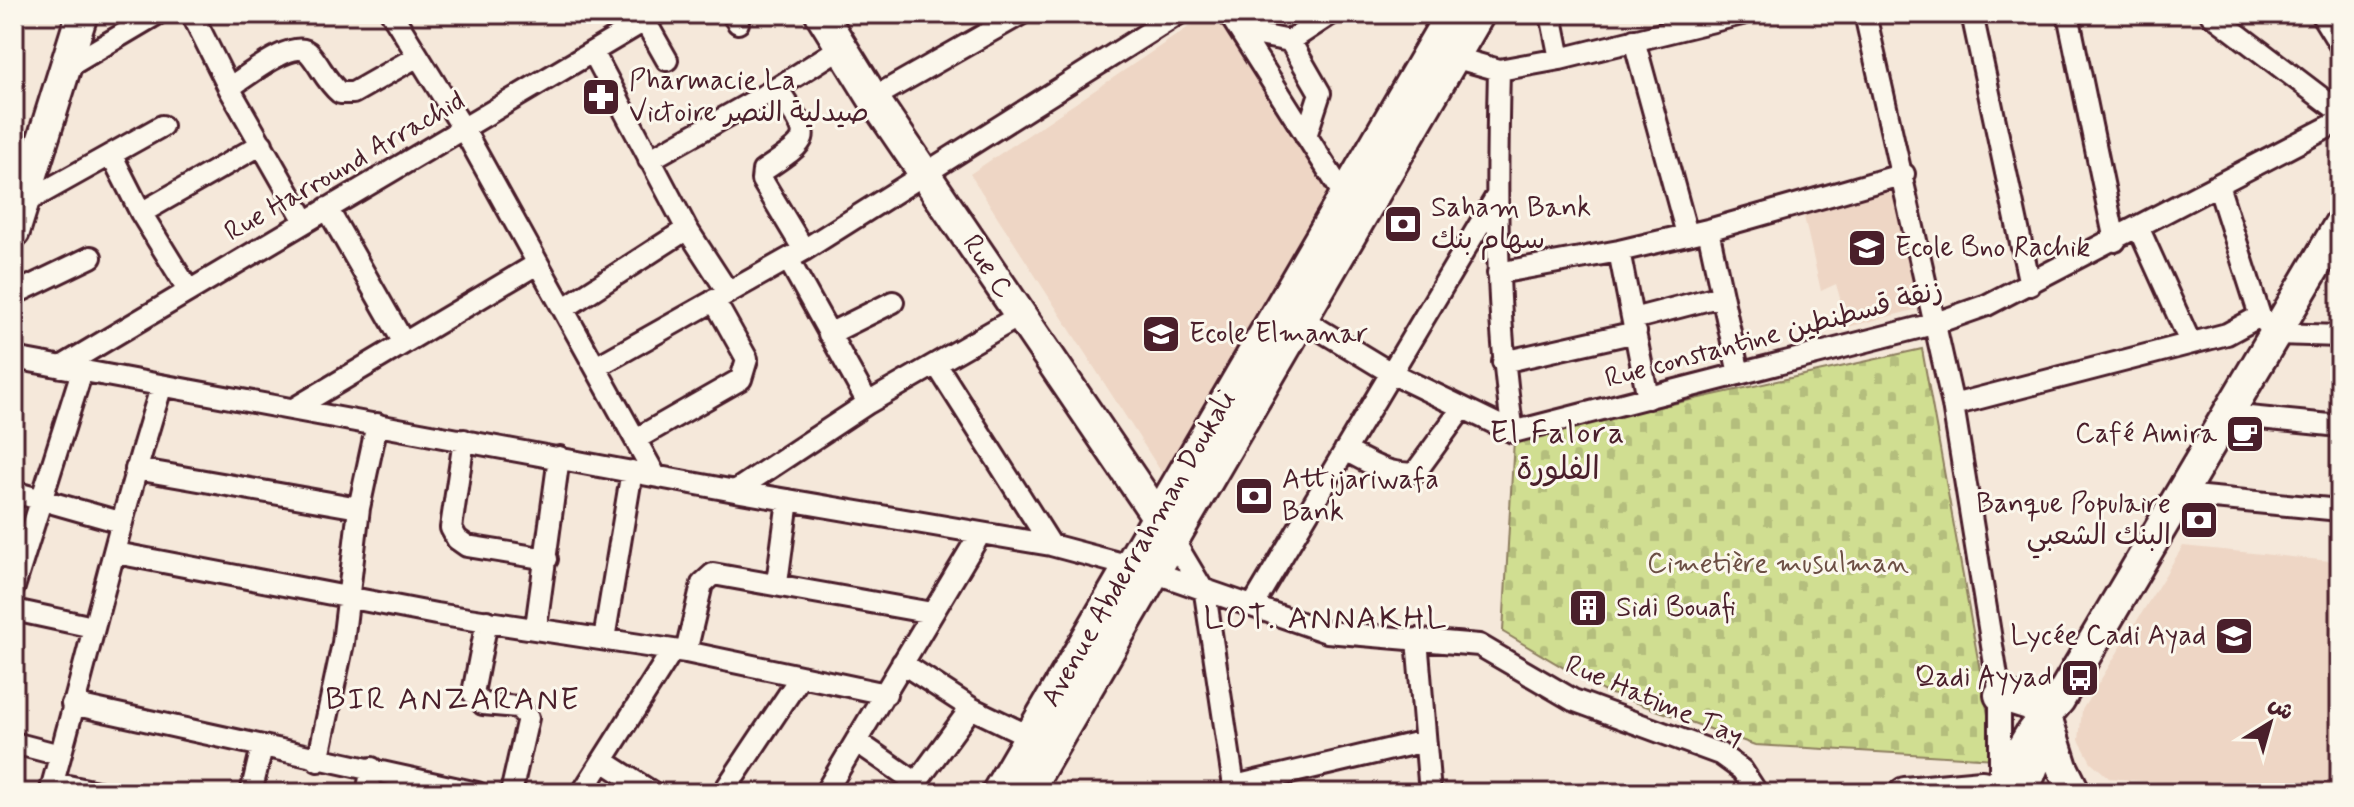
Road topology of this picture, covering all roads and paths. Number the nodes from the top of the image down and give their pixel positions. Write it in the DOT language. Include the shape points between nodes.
graph roads {
  1 [pos="82,14"];
  2 [pos="157,14"];
  3 [pos="192,14"];
  4 [pos="392,14"];
  5 [pos="821,14"];
  6 [pos="1021,14"];
  7 [pos="1178,14"];
  8 [pos="1331,14"];
  9 [pos="1451,14"];
  10 [pos="1479,14"];
  11 [pos="1551,14"];
  12 [pos="1742,14"];
  13 [pos="1865,14"];
  14 [pos="1972,14"];
  15 [pos="2068,14"];
  16 [pos="2211,14"];
  17 [pos="648,16"];
  18 [pos="1687,20"];
  19 [pos="1234,22"];
  20 [pos="1634,40"];
  21 [pos="1290,41"];
  22 [pos="840,48"];
  23 [pos="593,52"];
  24 [pos="418,56"];
  25 [pos="1453,57"];
  26 [pos="1560,59"];
  27 [pos="667,60"];
  28 [pos="66,68"];
  29 [pos="1499,70"];
  30 [pos="229,88"];
  31 [pos="777,88"];
  32 [pos="873,98"];
  33 [pos="2340,112"];
  34 [pos="2340,121"];
  35 [pos="162,126"];
  36 [pos="464,130"];
  37 [pos="1306,136"];
  38 [pos="262,144"];
  39 [pos="112,156"];
  40 [pos="649,160"];
  41 [pos="1904,174"];
  42 [pos="927,175"];
  43 [pos="2218,185"];
  44 [pos="1496,197"];
  45 [pos="24,203"];
  46 [pos="1353,207"];
  47 [pos="327,208"];
  48 [pos="141,213"];
  49 [pos="305,221"];
  50 [pos="2340,224"];
  51 [pos="687,229"];
  52 [pos="2139,229"];
  53 [pos="1708,230"];
  54 [pos="14,232"];
  55 [pos="1687,234"];
  56 [pos="2115,241"];
  57 [pos="1619,251"];
  58 [pos="796,254"];
  59 [pos="91,257"];
  60 [pos="537,264"];
  61 [pos="1498,273"];
  62 [pos="2030,285"];
  63 [pos="189,291"];
  64 [pos="14,294"];
  65 [pos="721,296"];
  66 [pos="1721,296"];
  67 [pos="893,302"];
  68 [pos="563,309"];
  69 [pos="1019,316"];
  70 [pos="1302,319"];
  71 [pos="1933,324"];
  72 [pos="1634,325"];
  73 [pos="2268,325"];
  74 [pos="829,334"];
  75 [pos="2340,336"];
  76 [pos="2190,342"];
  77 [pos="404,343"];
  78 [pos="14,358"];
  79 [pos="1503,362"];
  80 [pos="936,364"];
  81 [pos="61,367"];
  82 [pos="596,367"];
  83 [pos="82,371"];
  84 [pos="1391,373"];
  85 [pos="1739,374"];
  86 [pos="161,388"];
  87 [pos="1648,398"];
  88 [pos="868,403"];
  89 [pos="1953,405"];
  90 [pos="295,408"];
  91 [pos="1461,410"];
  92 [pos="2229,415"];
  93 [pos="377,424"];
  94 [pos="2340,426"];
  95 [pos="1513,432"];
  96 [pos="636,439"];
  97 [pos="464,440"];
  98 [pos="1345,450"];
  99 [pos="559,457"];
  100 [pos="136,469"];
  101 [pos="632,471"];
  102 [pos="655,475"];
  103 [pos="735,491"];
  104 [pos="14,492"];
  105 [pos="2182,495"];
  106 [pos="41,499"];
  107 [pos="788,500"];
  108 [pos="359,508"];
  109 [pos="2340,510"];
  110 [pos="120,522"];
  111 [pos="1165,528"];
  112 [pos="980,534"];
  113 [pos="1051,545"];
  114 [pos="116,553"];
  115 [pos="547,559"];
  116 [pos="1143,569"];
  117 [pos="777,583"];
  118 [pos="14,587"];
  119 [pos="1205,593"];
  120 [pos="348,595"];
  121 [pos="1253,605"];
  122 [pos="14,610"];
  123 [pos="932,613"];
  124 [pos="487,621"];
  125 [pos="93,627"];
  126 [pos="536,627"];
  127 [pos="604,639"];
  128 [pos="1417,639"];
  129 [pos="679,652"];
  130 [pos="902,663"];
  131 [pos="801,676"];
  132 [pos="886,694"];
  133 [pos="2000,695"];
  134 [pos="72,704"];
  135 [pos="971,708"];
  136 [pos="2053,713"];
  137 [pos="1029,736"];
  138 [pos="856,741"];
  139 [pos="1425,741"];
  140 [pos="14,743"];
  141 [pos="262,747"];
  142 [pos="60,755"];
  143 [pos="318,761"];
  144 [pos="603,761"];
  145 [pos="372,768"];
  146 [pos="2002,786"];
  147 [pos="52,788"];
  148 [pos="1235,790"];
  149 [pos="469,792"];
  150 [pos="102,793"];
  151 [pos="251,793"];
  152 [pos="367,793"];
  153 [pos="511,793"];
  154 [pos="582,793"];
  155 [pos="653,793"];
  156 [pos="723,793"];
  157 [pos="825,793"];
  158 [pos="997,793"];
  159 [pos="1026,793"];
  160 [pos="1430,793"];
  161 [pos="1757,793"];
  162 [pos="1905,793"];
  163 [pos="2075,793"];
  1 -- 28 [label="main road"];
  2 -- 28 [label="street"];
  3 -- 30 [label="street"];
  4 -- 24 [label="street"];
  5 -- 22 [label="main road, Rue C"];
  6 -- 32 [label="street"];
  7 -- 42 [label="street"];
  8 -- 21 [label="street"];
  9 -- 46 [label="main road, Avenue Abderrahman Doukali"];
  10 -- 25 [label="main road, Avenue Abderrahman Doukali"];
  11 -- 26 [label="street"];
  12 -- 18 [label="street"];
  13 -- 41 [label="street"];
  14 -- 62 [label="street"];
  15 -- 56 [label="street"];
  16 -- 33 [label="street"];
  17 -- 23 [label="street, Rue Harround Arrachid"];
  17 -- 27 [label="street"];
  18 -- 20 [label="street"];
  19 -- 21 [label="street"];
  19 -- 37 [label="street"];
  20 -- 26 [label="street"];
  20 -- 55 [label="street"];
  21 -- 37 [label="street" via="1320,93"];
  22 -- 31 [label="street"];
  22 -- 32 [label="main road, Rue C"];
  23 -- 36 [label="street, Rue Harround Arrachid"];
  23 -- 40 [label="street"];
  24 -- 30 [label="street" via="353,93 340,93 325,80 308,51 298,47"];
  24 -- 36 [label="street"];
  25 -- 29 [label="street"];
  25 -- 46 [label="main road, Avenue Abderrahman Doukali"];
  26 -- 29 [label="street"];
  28 -- 45 [label="main road"];
  29 -- 44 [label="street"];
  30 -- 38 [label="street"];
  31 -- 40 [label="street"];
  31 -- 58 [label="street" via="805,138 763,171 762,180"];
  32 -- 42 [label="main road, Rue C"];
  34 -- 43 [label="street, Rue constantine زنقة قسطنطين"];
  35 -- 39 [label="street"];
  36 -- 47 [label="street, Rue Harround Arrachid"];
  36 -- 60 [label="street"];
  37 -- 46 [label="street"];
  38 -- 48 [label="street"];
  38 -- 49 [label="street"];
  39 -- 45 [label="street"];
  39 -- 48 [label="street"];
  40 -- 51 [label="street"];
  41 -- 53 [label="street"];
  41 -- 71 [label="street"];
  42 -- 58 [label="street"];
  42 -- 69 [label="main road, Rue C"];
  43 -- 52 [label="street, Rue constantine زنقة قسطنطين"];
  43 -- 73 [label="street"];
  44 -- 61 [label="street"];
  44 -- 84 [label="street"];
  45 -- 54 [label="main road"];
  46 -- 70 [label="main road, Avenue Abderrahman Doukali"];
  46 -- 111 [label="main road, Avenue Abderrahman Doukali"];
  47 -- 49 [label="street, Rue Harround Arrachid"];
  47 -- 77 [label="street"];
  48 -- 63 [label="street"];
  49 -- 63 [label="street, Rue Harround Arrachid"];
  50 -- 73 [label="main road"];
  51 -- 65 [label="street"];
  51 -- 68 [label="street"];
  52 -- 56 [label="street, Rue constantine زنقة قسطنطين"];
  52 -- 76 [label="street"];
  53 -- 55 [label="street"];
  53 -- 66 [label="street"];
  55 -- 57 [label="street"];
  56 -- 62 [label="street, Rue constantine زنقة قسطنطين"];
  57 -- 61 [label="street"];
  57 -- 72 [label="street"];
  58 -- 65 [label="street"];
  58 -- 74 [label="street"];
  59 -- 64 [label="street"];
  60 -- 68 [label="street"];
  60 -- 77 [label="street"];
  61 -- 79 [label="street"];
  62 -- 71 [label="street, Rue constantine زنقة قسطنطين"];
  63 -- 81 [label="street, Rue Harround Arrachid"];
  65 -- 82 [label="street"];
  65 -- 96 [label="street" via="747,359 741,379"];
  66 -- 72 [label="street"];
  66 -- 85 [label="street"];
  67 -- 74 [label="street"];
  68 -- 82 [label="street"];
  69 -- 80 [label="street"];
  69 -- 111 [label="main road, Rue C"];
  70 -- 84 [label="street"];
  70 -- 111 [label="main road, Avenue Abderrahman Doukali"];
  71 -- 85 [label="street, Rue constantine زنقة قسطنطين"];
  71 -- 89 [label="street"];
  72 -- 79 [label="street"];
  72 -- 87 [label="street"];
  73 -- 75 [label="street"];
  73 -- 76 [label="street"];
  73 -- 92 [label="main road"];
  74 -- 88 [label="street"];
  76 -- 89 [label="street"];
  77 -- 90 [label="street"];
  78 -- 81 [label="street, Rue Hatime Tay"];
  79 -- 95 [label="street"];
  80 -- 88 [label="street"];
  80 -- 113 [label="street"];
  81 -- 83 [label="street, Rue Hatime Tay"];
  82 -- 96 [label="street"];
  83 -- 86 [label="street, Rue Hatime Tay"];
  83 -- 106 [label="street"];
  84 -- 91 [label="street"];
  84 -- 98 [label="street"];
  85 -- 87 [label="street, Rue constantine زنقة قسطنطين"];
  86 -- 90 [label="street, Rue Hatime Tay"];
  86 -- 100 [label="street"];
  87 -- 95 [label="street, Rue constantine زنقة قسطنطين"];
  88 -- 103 [label="street"];
  89 -- 133 [label="street"];
  90 -- 93 [label="street, Rue Hatime Tay"];
  91 -- 95 [label="street"];
  91 -- 98 [label="street" via="1415,473 1398,475"];
  92 -- 94 [label="street"];
  92 -- 105 [label="main road"];
  93 -- 97 [label="street, Rue Hatime Tay"];
  93 -- 108 [label="street"];
  96 -- 102 [label="street"];
  97 -- 99 [label="street, Rue Hatime Tay"];
  97 -- 115 [label="street" via="451,528 457,539 467,546"];
  98 -- 121 [label="street"];
  99 -- 101 [label="street, Rue Hatime Tay"];
  99 -- 115 [label="street"];
  100 -- 108 [label="street"];
  100 -- 110 [label="street"];
  101 -- 102 [label="street, Rue Hatime Tay"];
  101 -- 127 [label="street"];
  102 -- 103 [label="street, Rue Hatime Tay"];
  103 -- 107 [label="street, Rue Hatime Tay"];
  104 -- 106 [label="street"];
  105 -- 109 [label="street"];
  105 -- 136 [label="main road"];
  106 -- 110 [label="street"];
  106 -- 118 [label="street"];
  107 -- 112 [label="street, Rue Hatime Tay"];
  107 -- 117 [label="street"];
  108 -- 120 [label="street"];
  110 -- 114 [label="street"];
  111 -- 116 [label="main road, Avenue Abderrahman Doukali"];
  111 -- 119 [label="street"];
  112 -- 113 [label="street, Rue Hatime Tay"];
  112 -- 123 [label="street"];
  113 -- 116 [label="street, Rue Hatime Tay"];
  114 -- 120 [label="street"];
  114 -- 125 [label="street"];
  115 -- 126 [label="street"];
  116 -- 119 [label="street, Rue Hatime Tay"];
  116 -- 137 [label="main road, Avenue Abderrahman Doukali"];
  116 -- 159 [label="main road, Avenue Abderrahman Doukali"];
  117 -- 123 [label="street"];
  117 -- 129 [label="street" via="713,574 705,578"];
  119 -- 121 [label="street, Rue Hatime Tay"];
  119 -- 148 [label="street"];
  120 -- 124 [label="street"];
  120 -- 143 [label="street"];
  121 -- 128 [label="street, Rue Hatime Tay" via="1327,632"];
  122 -- 125 [label="street"];
  123 -- 130 [label="street"];
  124 -- 126 [label="street"];
  124 -- 153 [label="street" via="473,693 483,704 518,707 528,718"];
  125 -- 134 [label="street"];
  126 -- 127 [label="street"];
  127 -- 129 [label="street"];
  128 -- 139 [label="street"];
  128 -- 161 [label="street, Rue Hatime Tay" via="1479,645 1573,700 1720,754 1742,770"];
  129 -- 131 [label="street"];
  129 -- 144 [label="street"];
  130 -- 132 [label="street"];
  130 -- 135 [label="street"];
  131 -- 132 [label="street"];
  131 -- 156 [label="street"];
  132 -- 138 [label="street"];
  133 -- 136 [label="main road"];
  133 -- 146 [label="street"];
  134 -- 141 [label="street"];
  134 -- 142 [label="street"];
  135 -- 137 [label="street"];
  135 -- 138 [label="street" via="919,779 911,779"];
  136 -- 146 [label="main road" via="2032,732"];
  136 -- 163 [label="main road" via="2062,767"];
  137 -- 158 [label="main road, Avenue Abderrahman Doukali"];
  138 -- 157 [label="street"];
  139 -- 148 [label="street"];
  139 -- 160 [label="street"];
  140 -- 142 [label="street"];
  141 -- 143 [label="street"];
  141 -- 151 [label="street"];
  142 -- 147 [label="street"];
  143 -- 145 [label="street"];
  144 -- 154 [label="street"];
  144 -- 155 [label="street"];
  145 -- 149 [label="street"];
  145 -- 152 [label="street"];
  146 -- 162 [label="main road"];
  147 -- 150 [label="street"];
}
